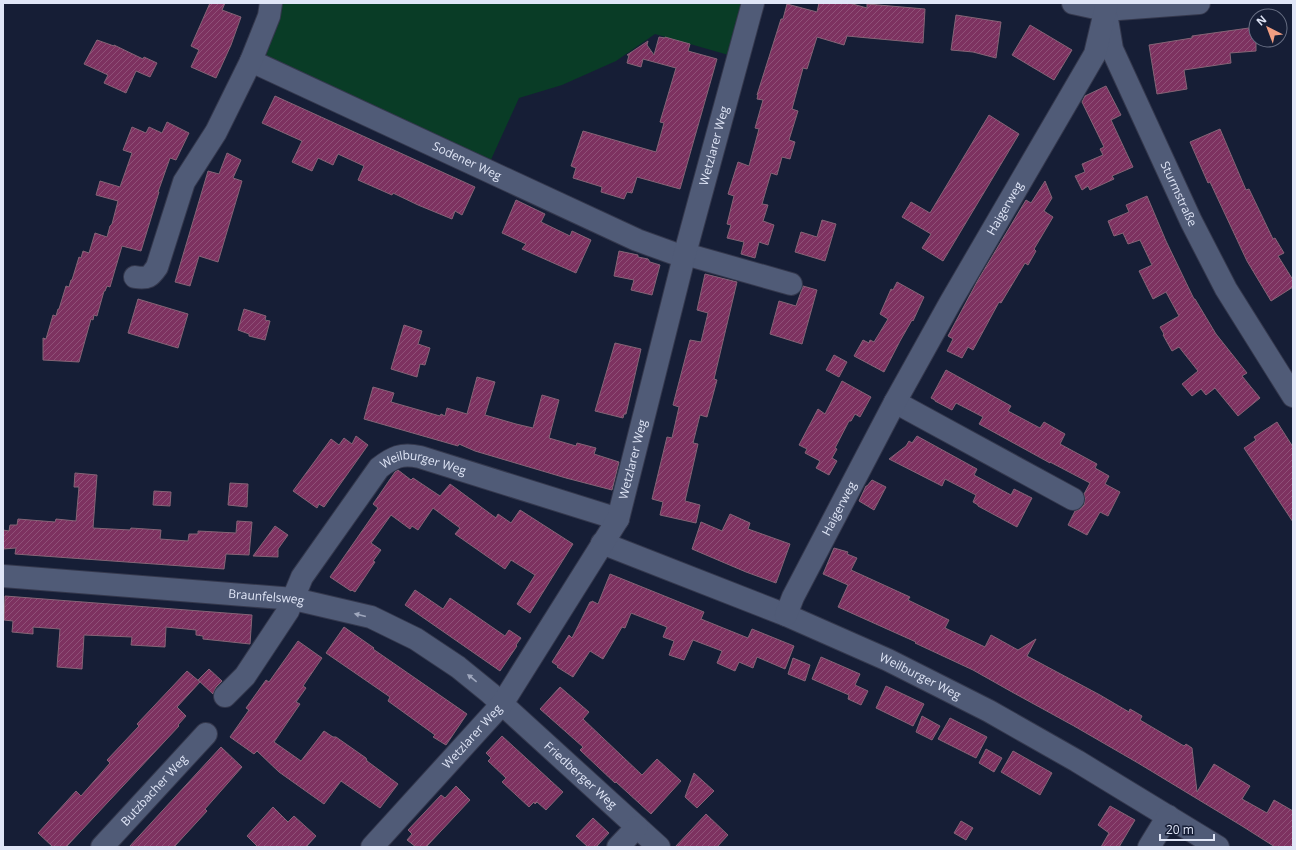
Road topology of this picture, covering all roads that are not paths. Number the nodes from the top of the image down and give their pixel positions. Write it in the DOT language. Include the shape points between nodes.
graph roads {
  1 [pos="271,3"];
  2 [pos="753,3"];
  3 [pos="1073,3"];
  4 [pos="1199,3"];
  5 [pos="1106,7"];
  6 [pos="251,61"];
  7 [pos="685,255"];
  8 [pos="135,277"];
  9 [pos="791,284"];
  10 [pos="1293,396"];
  11 [pos="895,402"];
  12 [pos="1073,499"];
  13 [pos="618,519"];
  14 [pos="602,543"];
  15 [pos="3,576"];
  16 [pos="294,599"];
  17 [pos="786,615"];
  18 [pos="225,696"];
  19 [pos="502,704"];
  20 [pos="206,734"];
  21 [pos="1168,816"];
  22 [pos="636,827"];
  23 [pos="102,847"];
  24 [pos="372,847"];
  25 [pos="618,847"];
  26 [pos="659,847"];
  27 [pos="1148,847"];
  28 [pos="1218,847"];
  1 -- 6 [label="street" via="269,16"];
  2 -- 7 [label="street, Wetzlarer Weg"];
  3 -- 5 [label="street"];
  4 -- 5 [label="street"];
  5 -- 10 [label="street, Sturmstraße" via="1112,49 1191,221 1226,289"];
  5 -- 11 [label="street, Haigerweg" via="1095,54"];
  6 -- 7 [label="street, Sodener Weg" via="637,240"];
  6 -- 8 [label="street" via="216,132 184,182 158,267 152,275 145,278"];
  7 -- 9 [label="street, Sodener Weg"];
  7 -- 13 [label="street, Wetzlarer Weg"];
  11 -- 12 [label="street"];
  11 -- 17 [label="street, Haigerweg"];
  13 -- 14 [label="street, Wetzlarer Weg"];
  13 -- 16 [label="street, Weilburger Weg" via="420,457 408,454 391,458 379,468 302,577"];
  14 -- 17 [label="street, Weilburger Weg"];
  14 -- 19 [label="street, Wetzlarer Weg"];
  15 -- 16 [label="street, Braunfelsweg"];
  16 -- 18 [label="street, Weilburger Weg" via="245,676"];
  19 -- 16 [label="street, Braunfelsweg, one-way" via="458,667 416,639 371,618"];
  17 -- 21 [label="street, Weilburger Weg" via="888,660 989,711"];
  19 -- 22 [label="street, Friedberger Weg"];
  19 -- 24 [label="street, Wetzlarer Weg"];
  20 -- 23 [label="street, Butzbacher Weg"];
  21 -- 27 [label="street"];
  21 -- 28 [label="street, Weilburger Weg"];
  22 -- 25 [label="street"];
  22 -- 26 [label="street, Friedberger Weg"];
}
